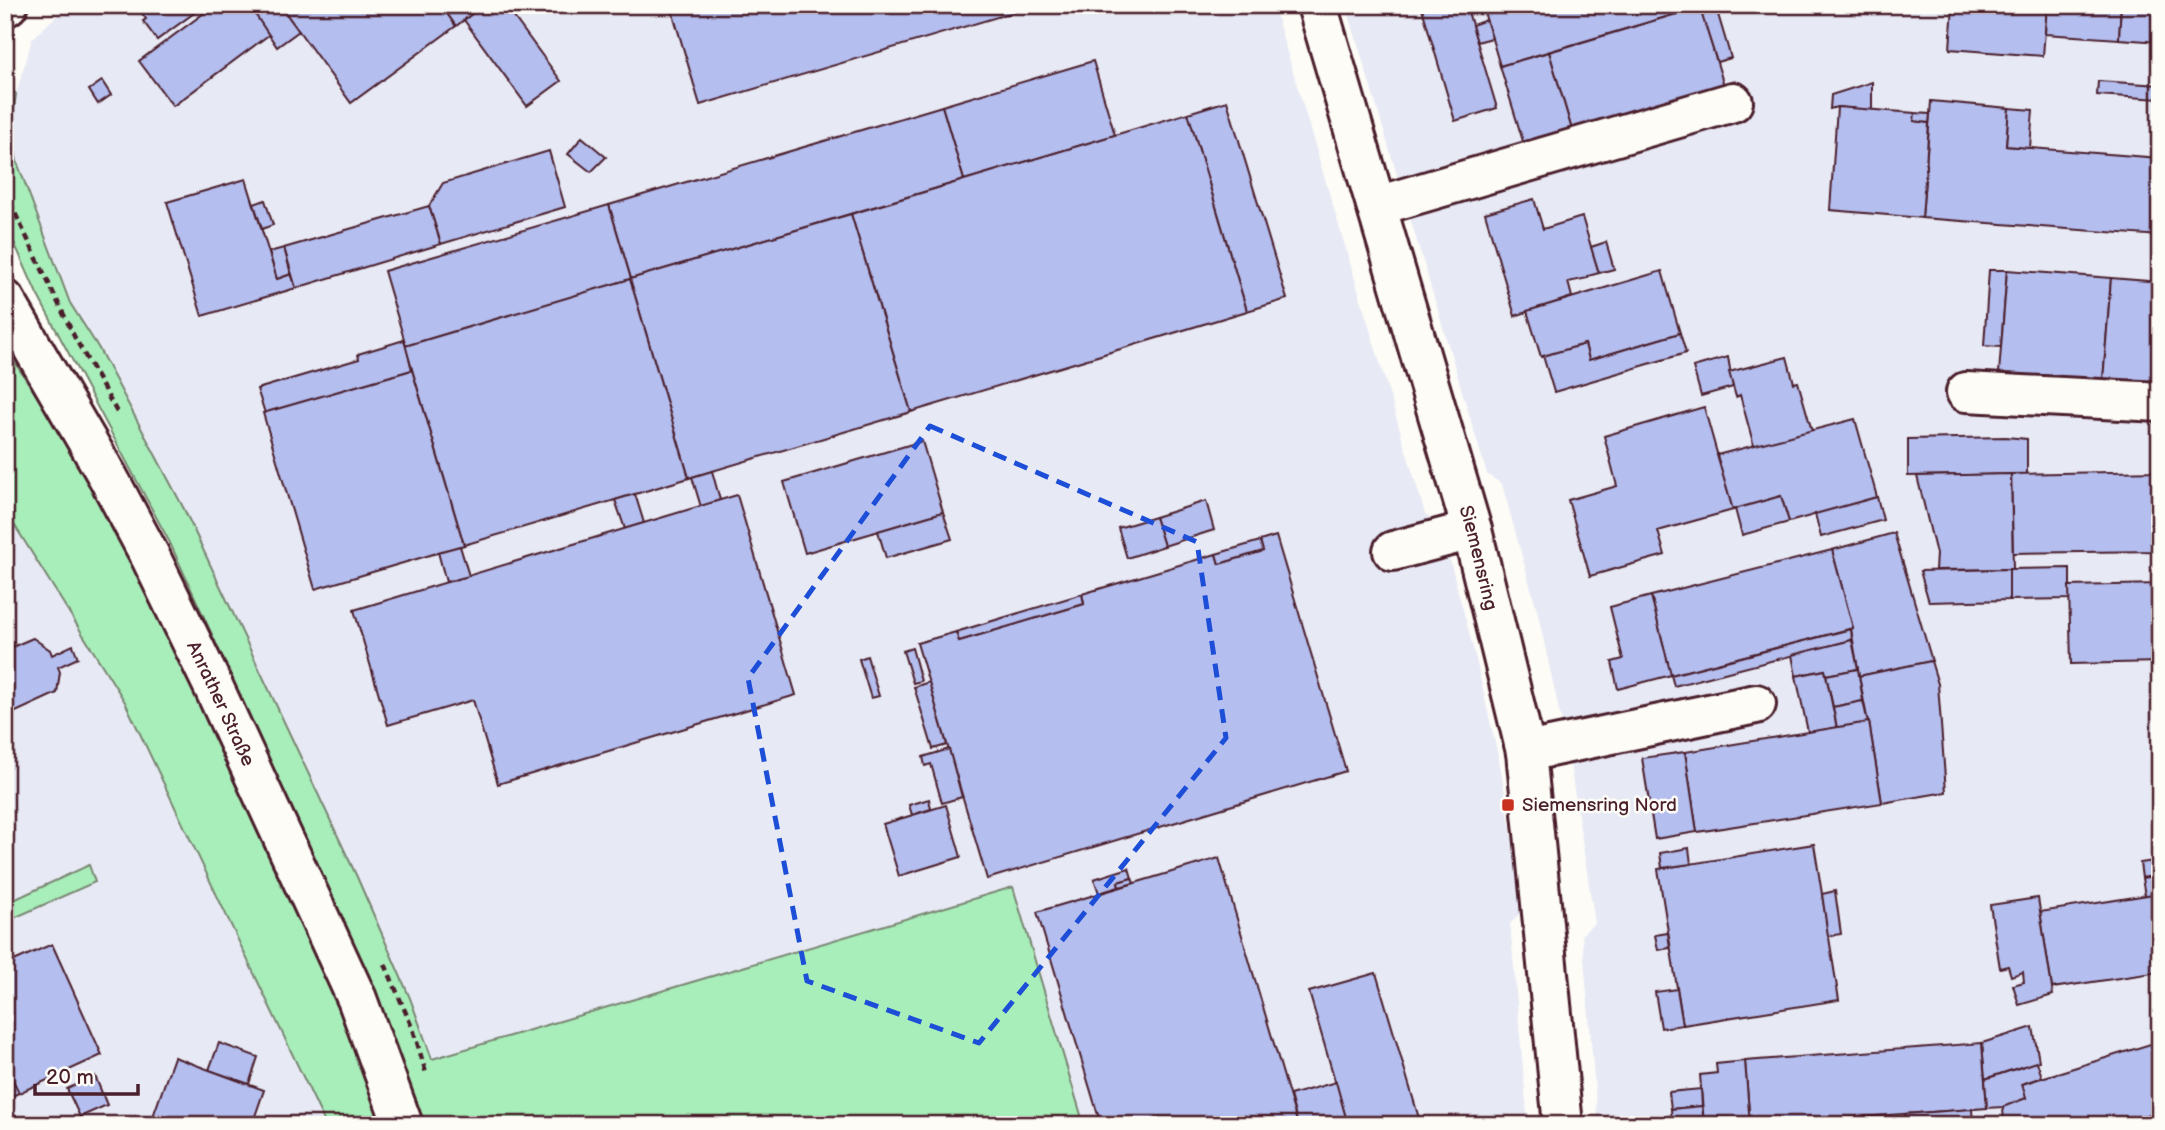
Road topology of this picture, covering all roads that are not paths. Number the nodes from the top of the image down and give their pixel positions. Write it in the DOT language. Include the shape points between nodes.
graph roads {
  1 [pos="1317,5"];
  2 [pos="1733,102"];
  3 [pos="1377,206"];
  4 [pos="5,300"];
  5 [pos="1966,392"];
  6 [pos="2160,402"];
  7 [pos="1472,530"];
  8 [pos="1393,551"];
  9 [pos="1756,704"];
  10 [pos="1526,752"];
  11 [pos="403,1125"];
  12 [pos="1563,1125"];
  1 -- 3 [label="street, Siemensring"];
  2 -- 3 [label="street"];
  3 -- 7 [label="street, Siemensring"];
  4 -- 11 [label="street, Anrather Straße" via="108,477 208,676 357,999"];
  5 -- 6 [label="street"];
  7 -- 8 [label="street"];
  7 -- 10 [label="street, Siemensring"];
  9 -- 10 [label="street"];
  10 -- 12 [label="street, Siemensring"];
}
